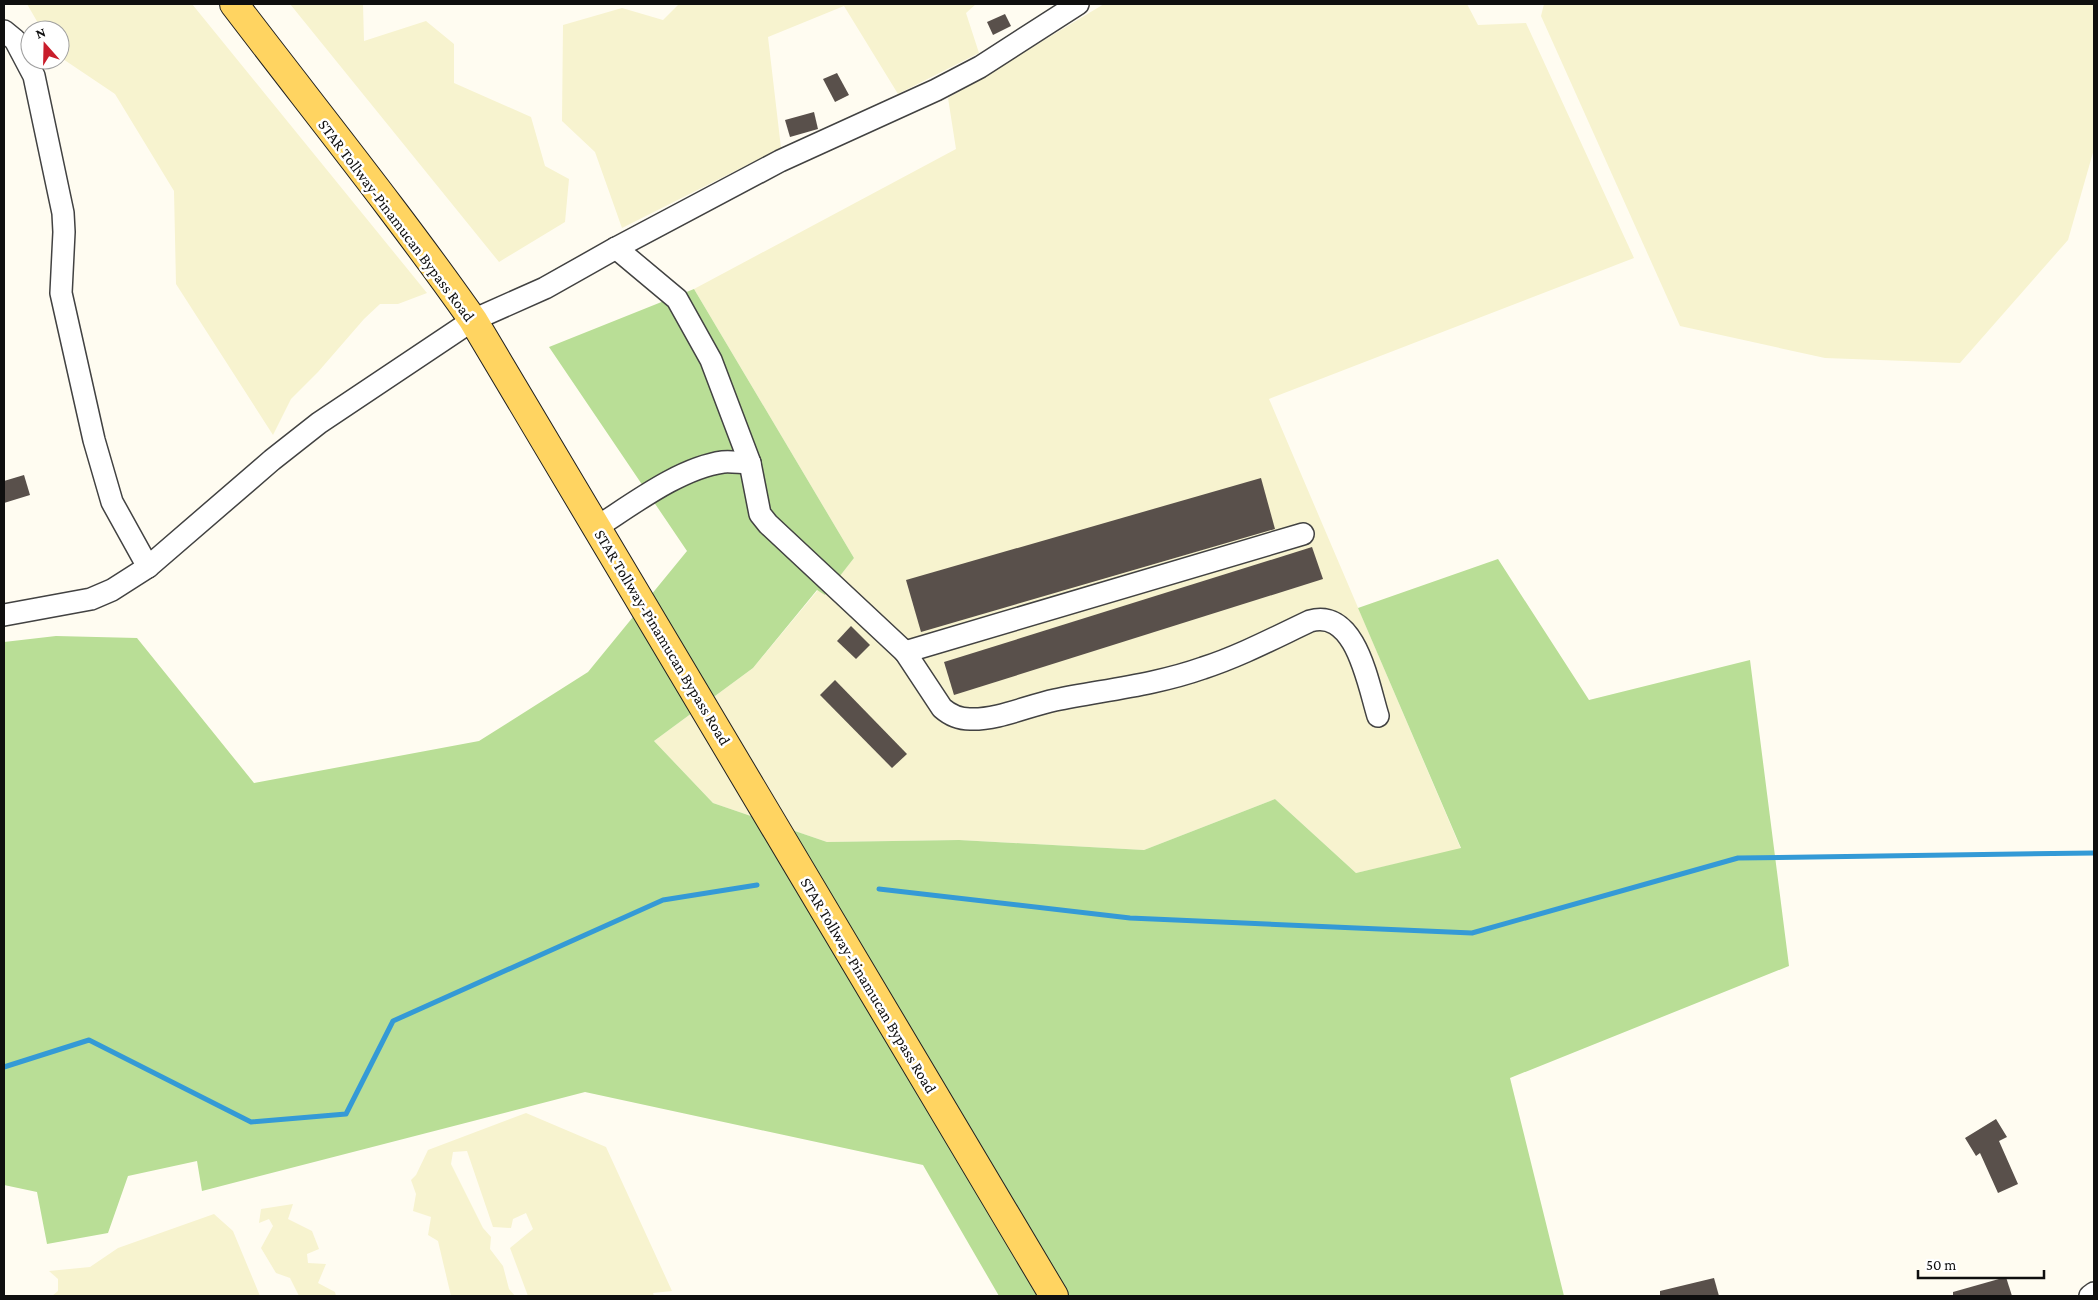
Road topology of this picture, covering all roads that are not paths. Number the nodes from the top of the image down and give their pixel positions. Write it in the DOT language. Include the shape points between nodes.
graph roads {
  1 [pos="234,4"];
  2 [pos="1078,4"];
  3 [pos="4,30"];
  4 [pos="616,248"];
  5 [pos="473,320"];
  6 [pos="750,463"];
  7 [pos="597,527"];
  8 [pos="1303,534"];
  9 [pos="148,567"];
  10 [pos="4,616"];
  11 [pos="905,652"];
  12 [pos="1378,716"];
  13 [pos="2094,1293"];
  14 [pos="1054,1296"];
  15 [pos="2090,1296"];
  1 -- 5 [label="main road, STAR Tollway-Pinamucan Bypass Road" via="420,245"];
  2 -- 4 [label="street" via="965,74 780,161"];
  3 -- 9 [label="street" via="15,40 34,76 62,213 61,293 94,440 112,502"];
  4 -- 5 [label="street" via="545,288"];
  4 -- 6 [label="street" via="677,299 711,360"];
  5 -- 7 [label="main road, STAR Tollway-Pinamucan Bypass Road"];
  5 -- 9 [label="street" via="319,423"];
  6 -- 7 [label="street" via="723,462 696,469 658,488"];
  6 -- 11 [label="street" via="760,514 768,524"];
  7 -- 14 [label="main road, STAR Tollway-Pinamucan Bypass Road"];
  8 -- 11 [label="street"];
  9 -- 10 [label="street" via="91,599"];
  11 -- 12 [label="street" via="949,714 984,718 1201,669 1246,653 1310,621 1327,619 1342,628 1356,648"];
  13 -- 15 [label="street"];
}
